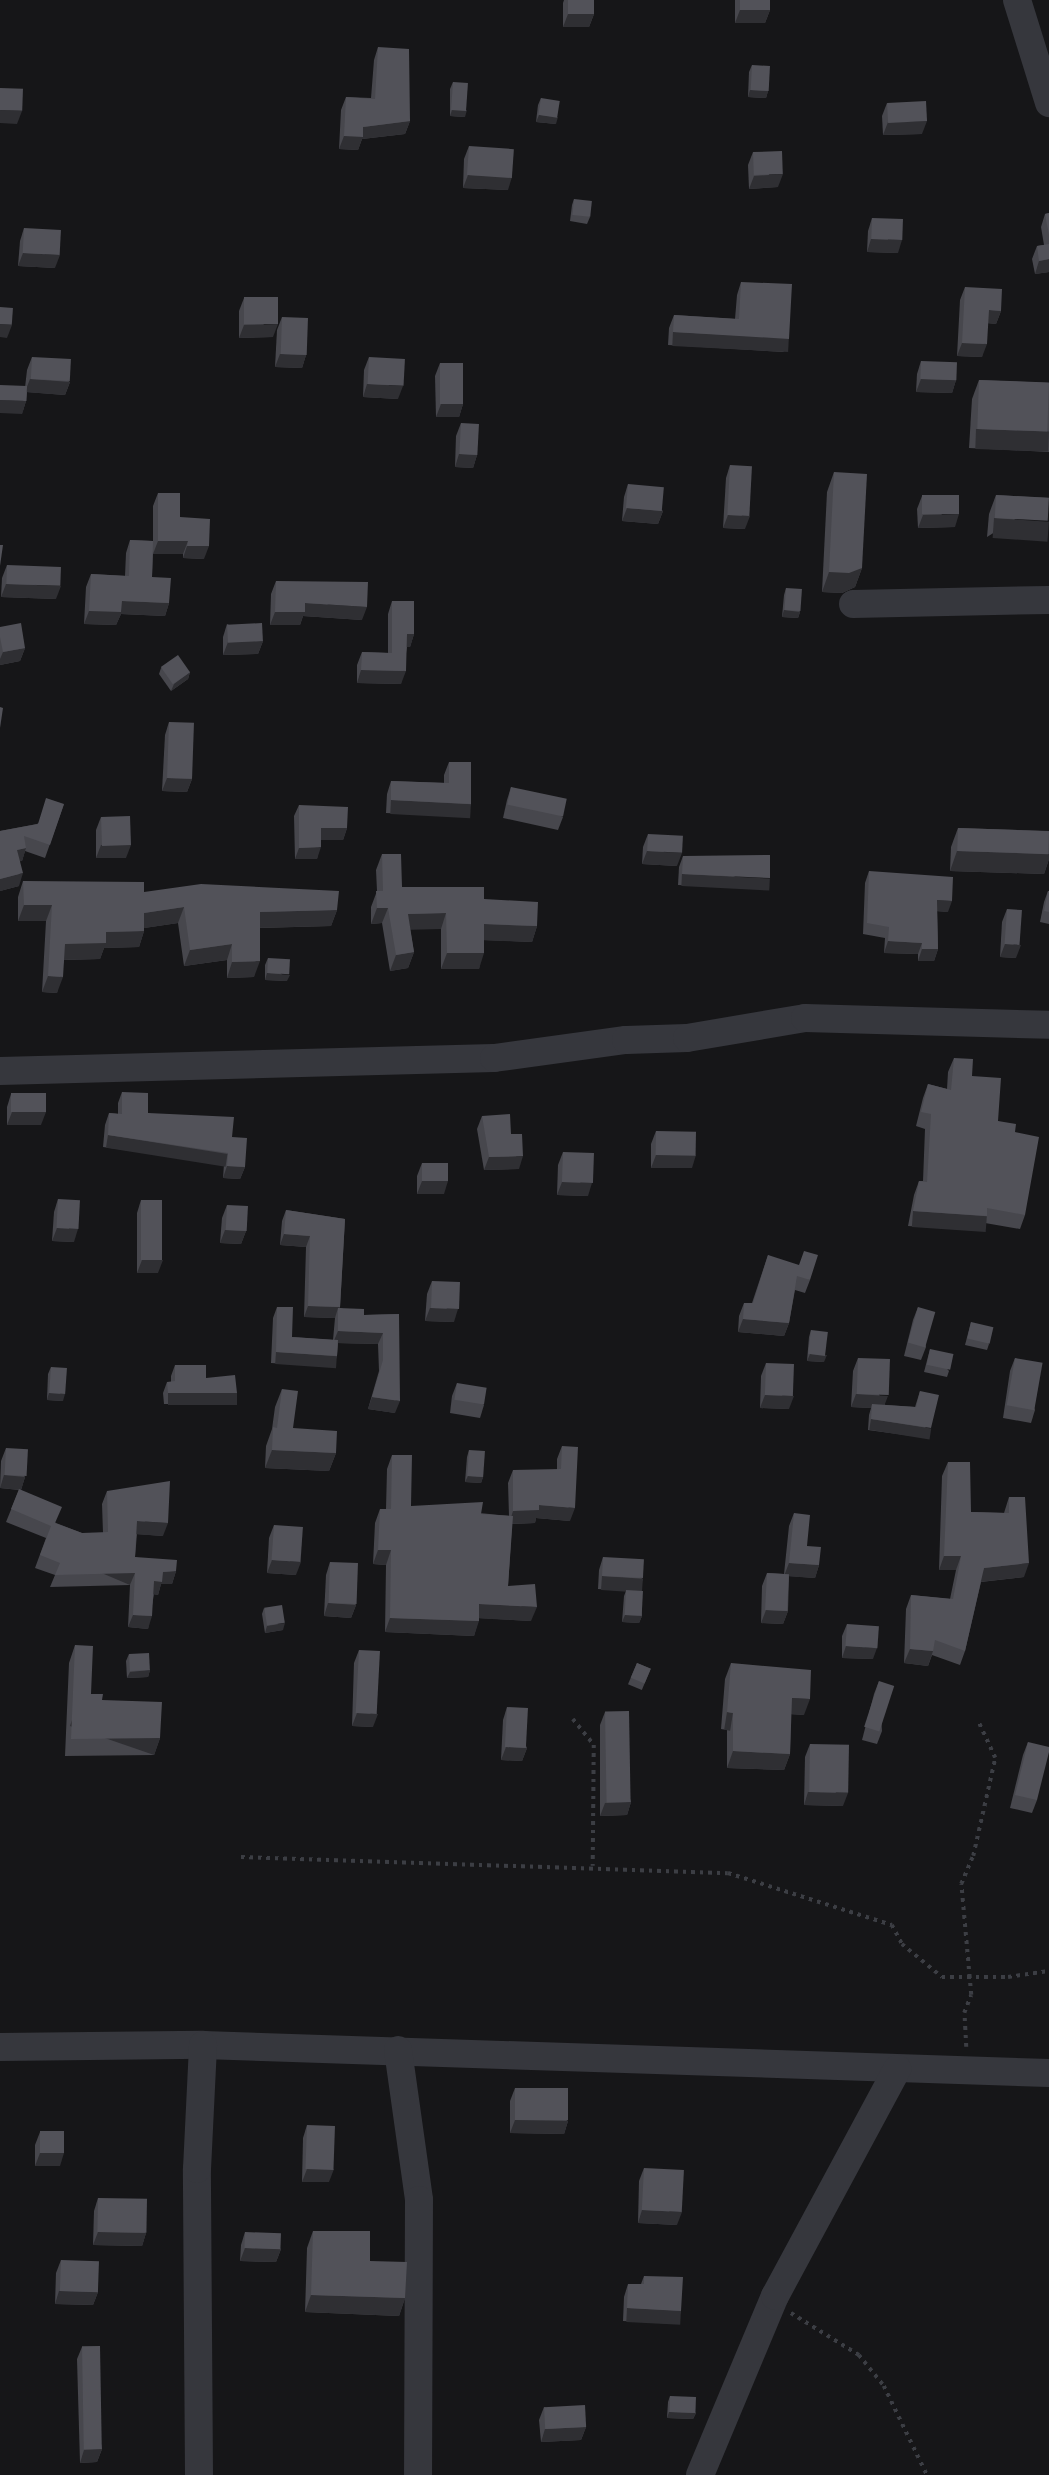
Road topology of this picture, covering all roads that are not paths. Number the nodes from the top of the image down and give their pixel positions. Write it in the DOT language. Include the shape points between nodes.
graph roads {
  1 [pos="1017,0"];
  2 [pos="1049,103"];
  3 [pos="1049,600"];
  4 [pos="853,604"];
  5 [pos="1049,1026"];
  6 [pos="0,1071"];
  7 [pos="203,2045"];
  8 [pos="0,2047"];
  9 [pos="398,2050"];
  10 [pos="897,2069"];
  11 [pos="1049,2073"];
  12 [pos="199,2475"];
  13 [pos="418,2475"];
  14 [pos="699,2475"];
  1 -- 2 [label="street"];
  3 -- 4 [label="street"];
  5 -- 6 [label="street" via="804,1018 687,1038 626,1040 495,1058"];
  7 -- 8 [label="street"];
  7 -- 9 [label="street"];
  7 -- 12 [label="street" via="197,2169"];
  9 -- 10 [label="street"];
  9 -- 13 [label="street" via="419,2200"];
  10 -- 11 [label="street"];
  10 -- 14 [label="street" via="775,2296"];
}
